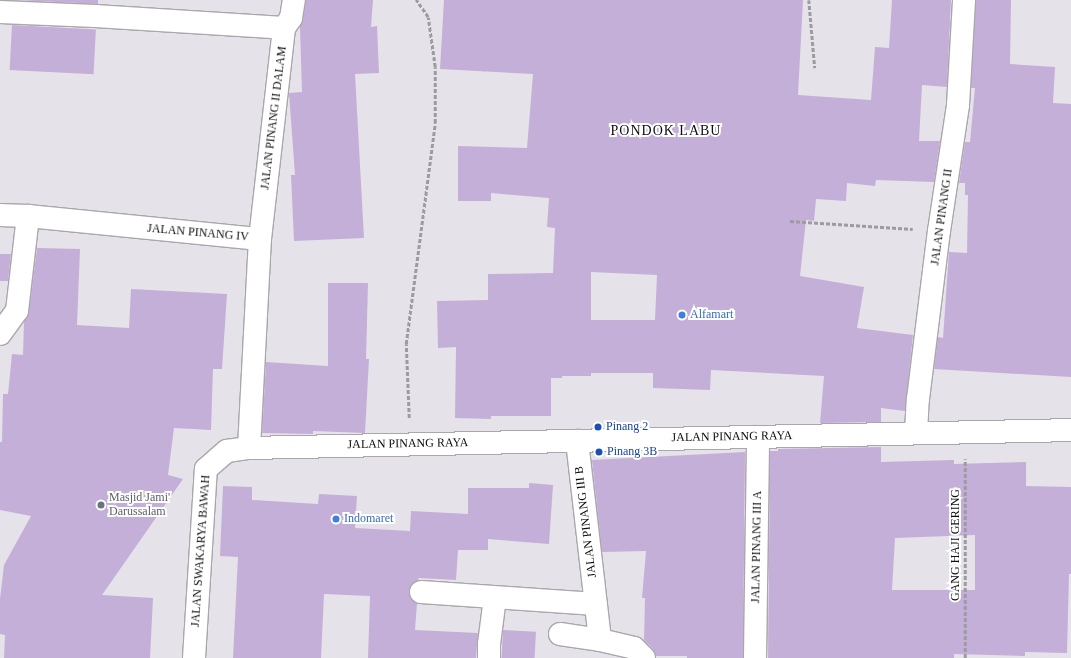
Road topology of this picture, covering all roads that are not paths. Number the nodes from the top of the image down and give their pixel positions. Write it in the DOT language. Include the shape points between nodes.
graph roads {
  1 [pos="294,0"];
  2 [pos="964,0"];
  3 [pos="95,8"];
  4 [pos="0,12"];
  5 [pos="284,28"];
  6 [pos="0,215"];
  7 [pos="28,216"];
  8 [pos="260,239"];
  9 [pos="0,334"];
  10 [pos="1071,430"];
  11 [pos="916,433"];
  12 [pos="758,437"];
  13 [pos="577,441"];
  14 [pos="249,448"];
  15 [pos="421,592"];
  16 [pos="495,598"];
  17 [pos="596,604"];
  18 [pos="560,634"];
  19 [pos="600,640"];
  20 [pos="194,658"];
  21 [pos="489,658"];
  22 [pos="644,658"];
  23 [pos="755,658"];
  1 -- 5 [label="street, JALAN PINANG II DALAM" via="291,18"];
  2 -- 11 [label="street, JALAN PINANG II" via="958,105 939,231"];
  3 -- 4 [label="street"];
  3 -- 5 [label="street"];
  5 -- 8 [label="street, JALAN PINANG II DALAM"];
  6 -- 7 [label="street, JALAN PINANG IV"];
  7 -- 8 [label="street, JALAN PINANG IV"];
  7 -- 9 [label="street" via="17,311"];
  8 -- 14 [label="street, JALAN PINANG IV"];
  10 -- 11 [label="street, JALAN PINANG RAYA"];
  11 -- 12 [label="street, JALAN PINANG RAYA"];
  12 -- 13 [label="street, JALAN PINANG RAYA"];
  12 -- 23 [label="street, JALAN PINANG III A"];
  13 -- 14 [label="street, JALAN PINANG RAYA"];
  13 -- 17 [label="street, JALAN PINANG III B"];
  14 -- 20 [label="street, JALAN SWAKARYA BAWAH" via="227,451 206,469"];
  15 -- 16 [label="street"];
  16 -- 17 [label="street"];
  16 -- 21 [label="street"];
  17 -- 19 [label="street, JALAN PINANG III B"];
  18 -- 19 [label="street"];
  19 -- 22 [label="street" via="634,648"];
}
